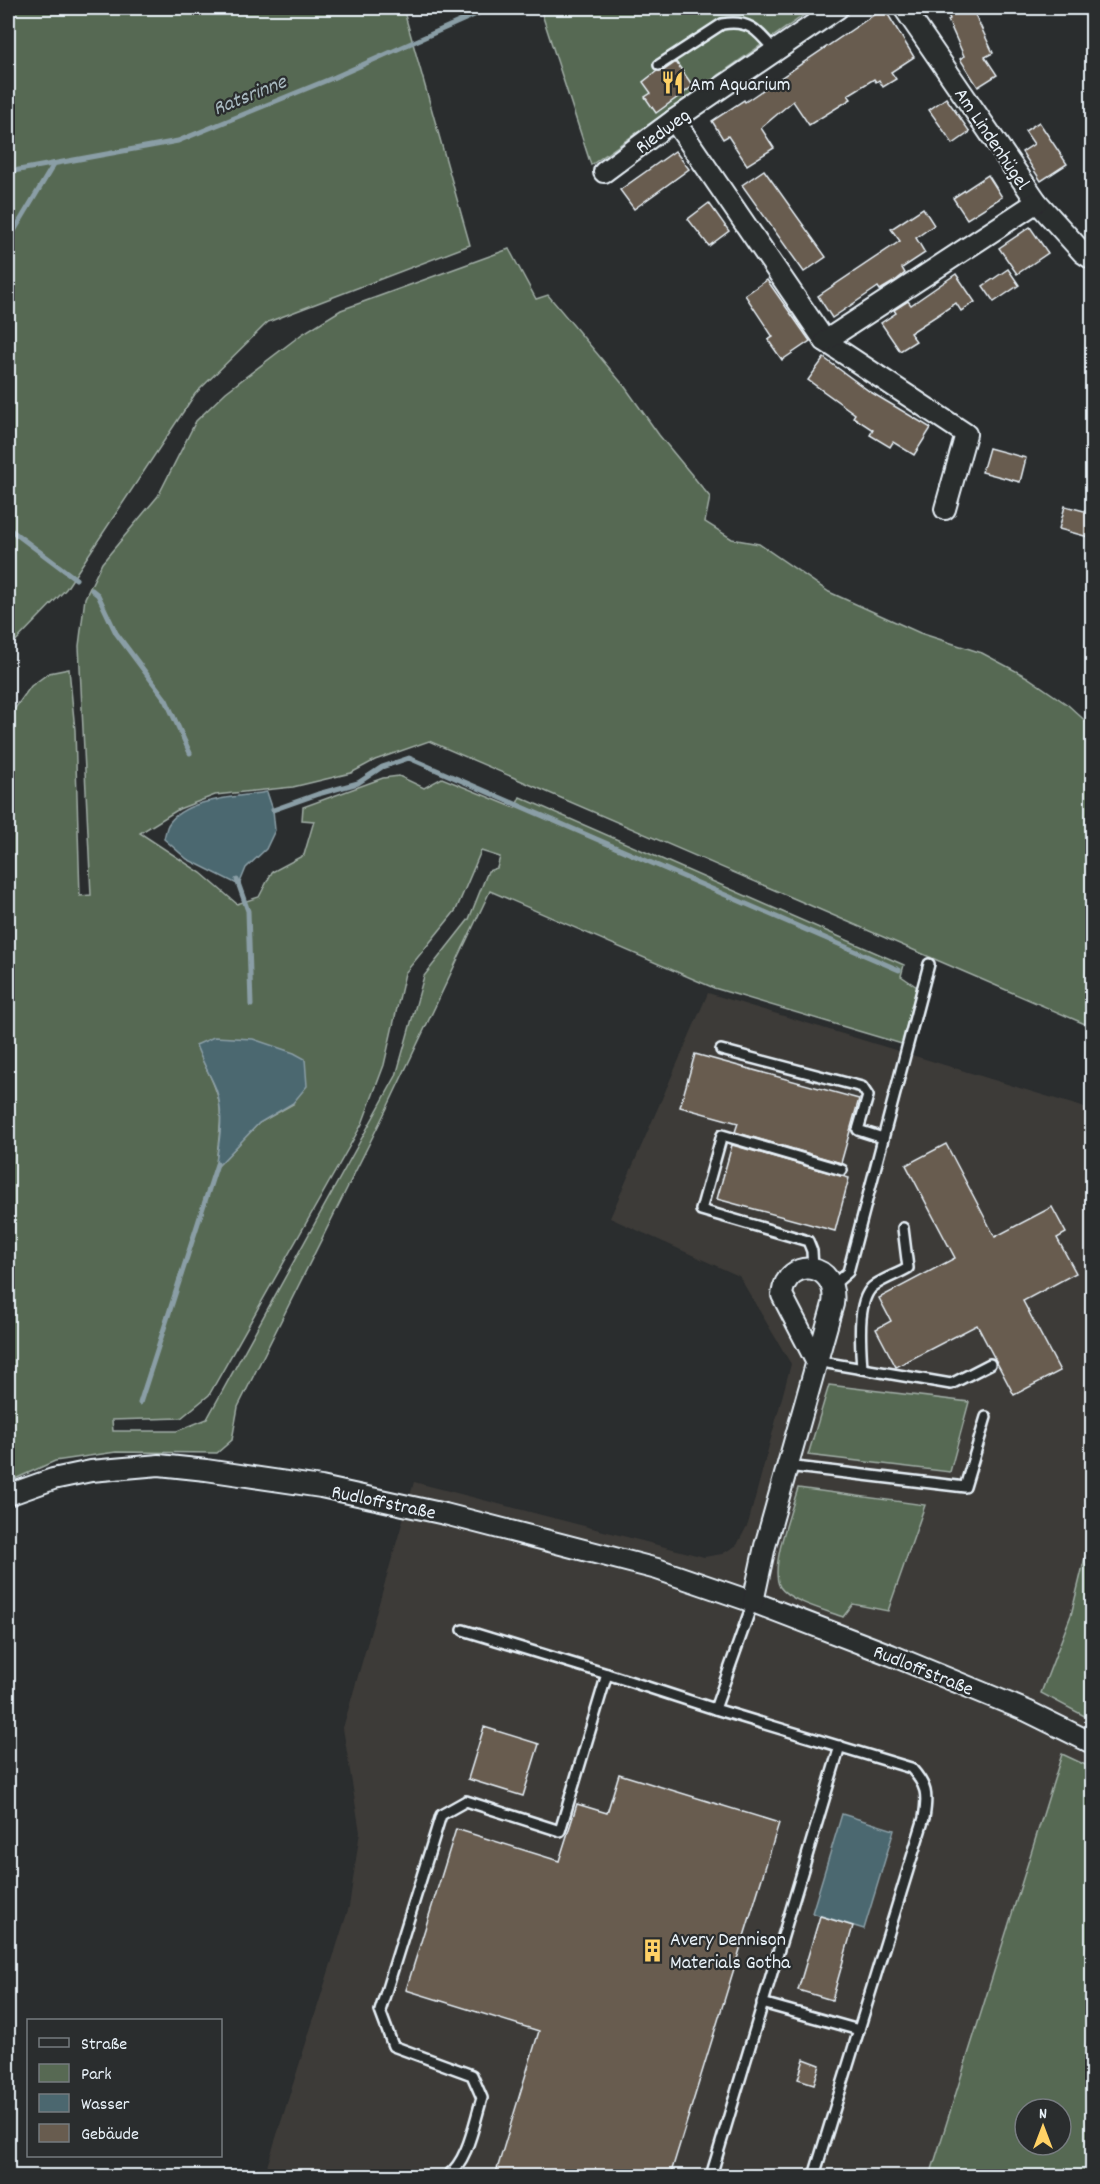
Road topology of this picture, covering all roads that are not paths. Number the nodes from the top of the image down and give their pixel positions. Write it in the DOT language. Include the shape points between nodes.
graph roads {
  1 [pos="838,8"];
  2 [pos="904,8"];
  3 [pos="774,50"];
  4 [pos="659,65"];
  5 [pos="674,120"];
  6 [pos="604,172"];
  7 [pos="1037,202"];
  8 [pos="1092,259"];
  9 [pos="825,341"];
  10 [pos="945,509"];
  11 [pos="929,964"];
  12 [pos="722,1050"];
  13 [pos="883,1138"];
  14 [pos="842,1170"];
  15 [pos="903,1227"];
  16 [pos="813,1269"];
  17 [pos="832,1286"];
  18 [pos="816,1361"];
  19 [pos="990,1364"];
  20 [pos="862,1369"];
  21 [pos="986,1417"];
  22 [pos="787,1466"];
  23 [pos="8,1495"];
  24 [pos="753,1602"];
  25 [pos="463,1630"];
  26 [pos="607,1674"];
  27 [pos="715,1709"];
  28 [pos="1092,1743"];
  29 [pos="840,1746"];
  30 [pos="762,2002"];
  31 [pos="859,2030"];
  32 [pos="447,2176"];
  33 [pos="711,2176"];
  34 [pos="814,2176"];
  1 -- 3 [label="street, Riedweg"];
  2 -- 7 [label="street, Am Lindenhügel"];
  3 -- 4 [label="lane" via="751,26 731,22"];
  3 -- 5 [label="street, Riedweg"];
  5 -- 6 [label="street, Riedweg"];
  5 -- 9 [label="street"];
  7 -- 8 [label="street, Am Lindenhügel"];
  7 -- 9 [label="street"];
  9 -- 10 [label="street" via="966,434"];
  11 -- 13 [label="lane"];
  12 -- 13 [label="lane" via="862,1087 868,1096 858,1130"];
  13 -- 17 [label="lane" via="848,1272"];
  14 -- 16 [label="lane" via="722,1135 700,1210 807,1241"];
  15 -- 20 [label="lane" via="908,1268 874,1285 866,1294 860,1324"];
  16 -- 17 [label="street" via="823,1272"];
  16 -- 18 [label="street" via="793,1273 782,1295"];
  17 -- 18 [label="street" via="833,1304"];
  18 -- 20 [label="lane"];
  18 -- 22 [label="street"];
  19 -- 20 [label="lane" via="951,1384"];
  21 -- 22 [label="lane" via="965,1487"];
  22 -- 24 [label="street"];
  23 -- 24 [label="street, Rudloffstraße" via="53,1479 120,1467 159,1465 206,1470 321,1487 445,1514 657,1569"];
  24 -- 27 [label="lane"];
  24 -- 28 [label="street, Rudloffstraße" via="891,1654"];
  25 -- 26 [label="lane"];
  26 -- 27 [label="lane"];
  26 -- 32 [label="lane" via="560,1831 466,1801 441,1815 380,2011 393,2046 472,2075 482,2098 462,2160"];
  27 -- 29 [label="lane"];
  29 -- 30 [label="lane"];
  29 -- 31 [label="lane" via="911,1768 922,1781 927,1798"];
  30 -- 31 [label="lane"];
  30 -- 33 [label="lane"];
  31 -- 34 [label="lane"];
}
